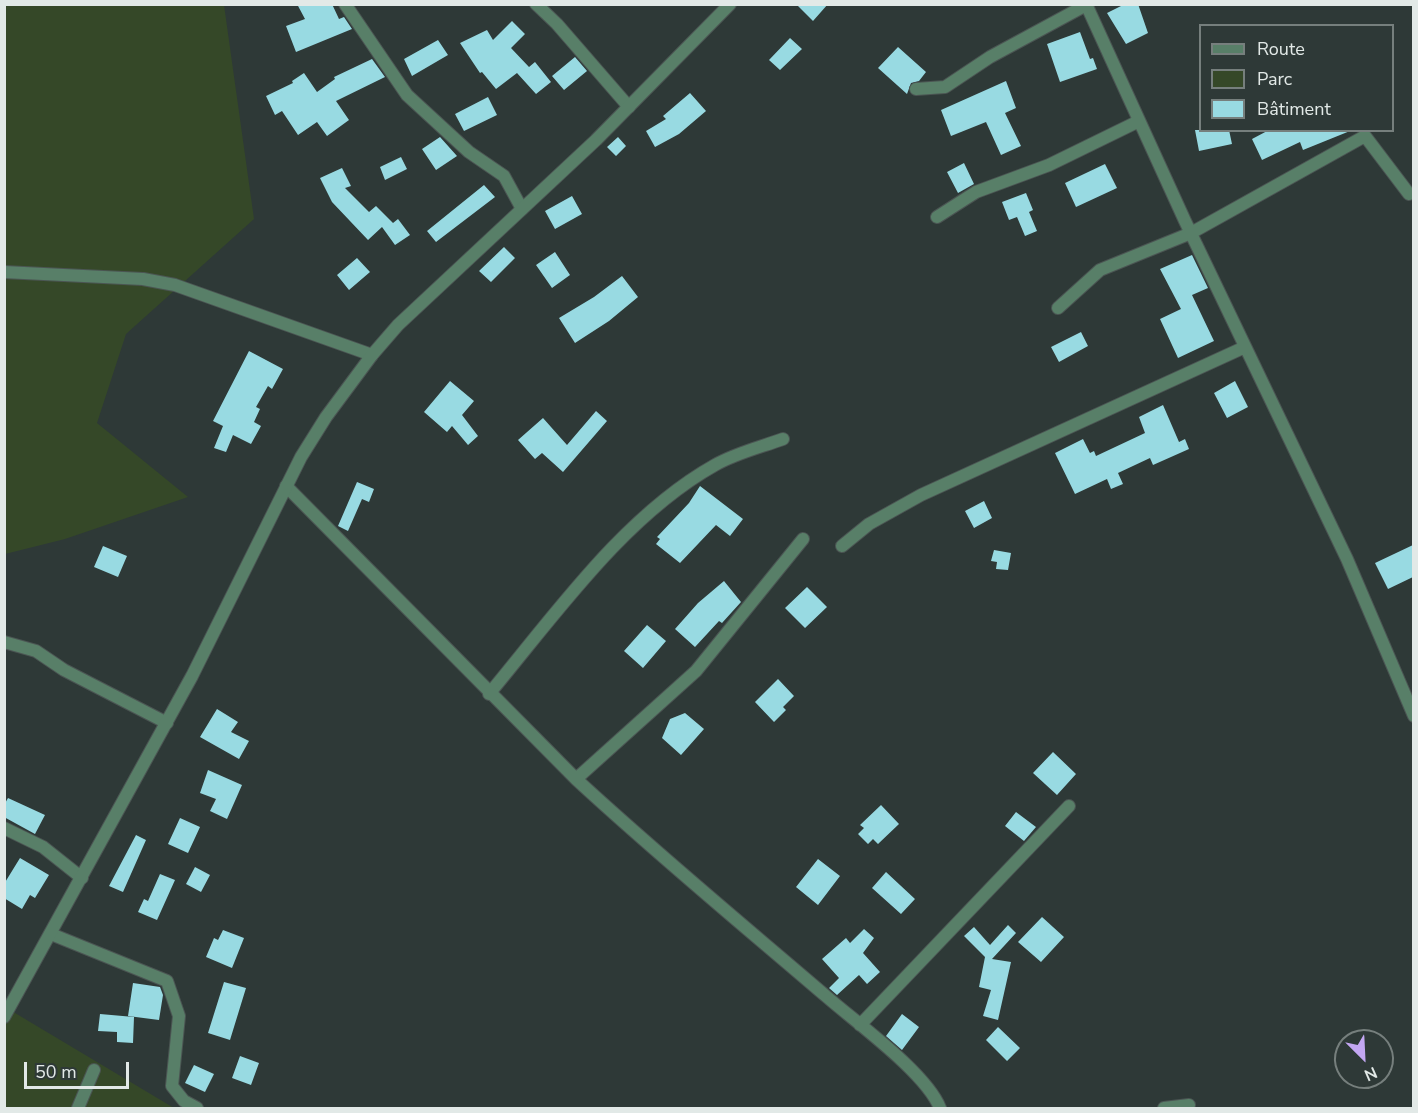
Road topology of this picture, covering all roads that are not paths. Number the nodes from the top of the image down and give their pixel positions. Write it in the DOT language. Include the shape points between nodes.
graph roads {
  1 [pos="345,4"];
  2 [pos="536,4"];
  3 [pos="730,4"];
  4 [pos="1087,5"];
  5 [pos="916,89"];
  6 [pos="629,107"];
  7 [pos="1139,121"];
  8 [pos="1409,194"];
  9 [pos="522,209"];
  10 [pos="937,217"];
  11 [pos="1191,233"];
  12 [pos="4,272"];
  13 [pos="1058,308"];
  14 [pos="1245,347"];
  15 [pos="372,355"];
  16 [pos="783,439"];
  17 [pos="286,486"];
  18 [pos="803,539"];
  19 [pos="842,546"];
  20 [pos="4,642"];
  21 [pos="489,694"];
  22 [pos="1413,716"];
  23 [pos="167,723"];
  24 [pos="576,779"];
  25 [pos="1069,806"];
  26 [pos="4,828"];
  27 [pos="82,878"];
  28 [pos="51,934"];
  29 [pos="4,1017"];
  30 [pos="860,1025"];
  31 [pos="94,1070"];
  32 [pos="1189,1106"];
  33 [pos="78,1108"];
  34 [pos="197,1108"];
  35 [pos="940,1108"];
  36 [pos="1164,1108"];
  1 -- 9 [label="street" via="407,95 469,152 504,176"];
  2 -- 6 [label="street"];
  3 -- 6 [label="street"];
  4 -- 5 [label="street" via="990,57 945,87"];
  4 -- 7 [label="street"];
  6 -- 9 [label="street"];
  7 -- 10 [label="street" via="1049,165 976,192"];
  7 -- 11 [label="street"];
  8 -- 11 [label="street" via="1365,136"];
  9 -- 15 [label="street" via="398,325"];
  11 -- 13 [label="street" via="1100,270"];
  11 -- 14 [label="street"];
  12 -- 15 [label="street" via="143,279 175,285"];
  14 -- 19 [label="street" via="921,495 869,524"];
  14 -- 22 [label="street" via="1347,559"];
  15 -- 17 [label="street" via="326,417"];
  16 -- 21 [label="street" via="717,464 662,500 602,561"];
  17 -- 21 [label="street"];
  17 -- 23 [label="street"];
  18 -- 24 [label="street" via="696,671"];
  20 -- 23 [label="street" via="36,651 64,670"];
  21 -- 24 [label="street"];
  23 -- 27 [label="street"];
  24 -- 30 [label="street"];
  25 -- 30 [label="street"];
  26 -- 27 [label="street" via="42,847"];
  27 -- 28 [label="street"];
  28 -- 29 [label="street"];
  28 -- 34 [label="street" via="167,981 180,1016 172,1086 184,1101"];
  30 -- 35 [label="street" via="930,1089"];
  31 -- 33 [label="street"];
  32 -- 36 [label="street"];
}
